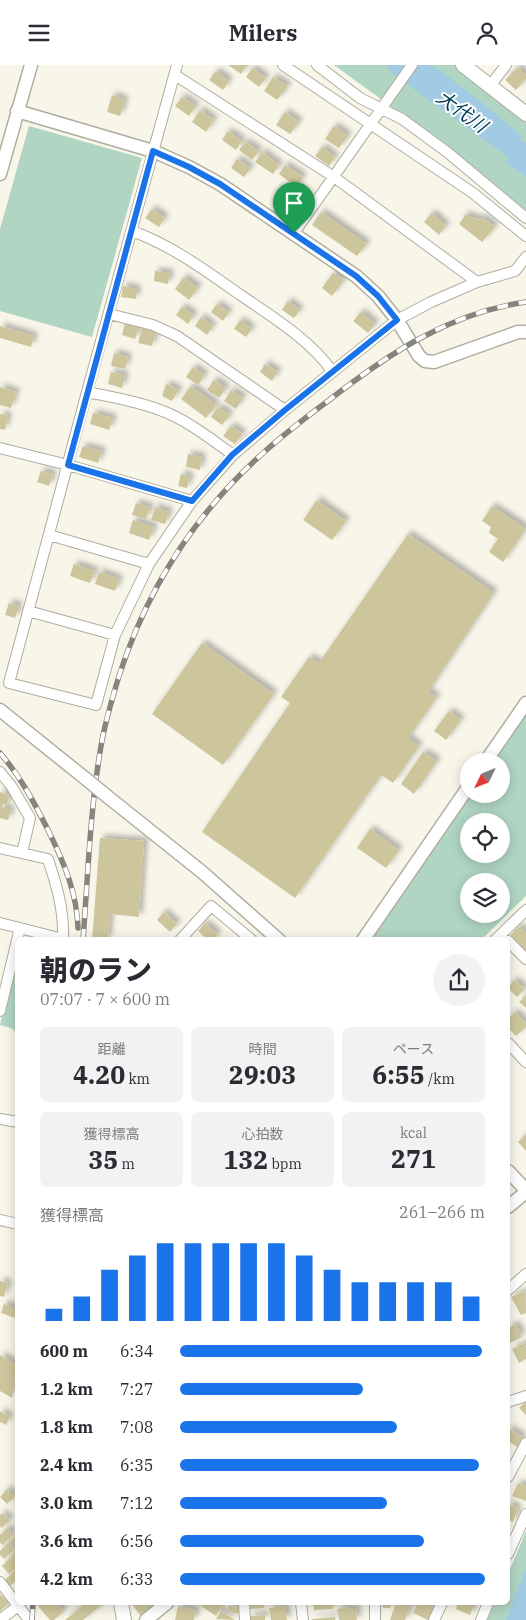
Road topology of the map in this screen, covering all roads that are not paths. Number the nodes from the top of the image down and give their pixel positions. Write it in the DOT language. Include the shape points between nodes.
graph roads {
  1 [pos="30,65"];
  2 [pos="283,65"];
  3 [pos="317,65"];
  4 [pos="412,65"];
  5 [pos="463,65"];
  6 [pos="506,65"];
  7 [pos="176,70"];
  8 [pos="490,86"];
  9 [pos="381,109"];
  10 [pos="18,111"];
  11 [pos="526,114"];
  12 [pos="371,124"];
  13 [pos="153,151"];
  14 [pos="0,174"];
  15 [pos="334,177"];
  16 [pos="526,218"];
  17 [pos="132,231"];
  18 [pos="294,233"];
  19 [pos="526,236"];
  20 [pos="526,257"];
  21 [pos="476,282"];
  22 [pos="109,314"];
  23 [pos="397,320"];
  24 [pos="526,332"];
  25 [pos="332,372"];
  26 [pos="87,392"];
  27 [pos="285,410"];
  28 [pos="0,447"];
  29 [pos="232,455"];
  30 [pos="68,465"];
  31 [pos="192,501"];
  32 [pos="49,535"];
  33 [pos="149,564"];
  34 [pos="28,611"];
  35 [pos="115,635"];
  36 [pos="526,703"];
  37 [pos="0,710"];
  38 [pos="492,753"];
  39 [pos="0,772"];
  40 [pos="460,799"];
  41 [pos="0,847"];
  42 [pos="22,853"];
  43 [pos="526,910"];
  44 [pos="0,923"];
  45 [pos="20,928"];
  46 [pos="18,937"];
  47 [pos="55,937"];
  48 [pos="63,937"];
  49 [pos="183,937"];
  50 [pos="248,937"];
  51 [pos="276,937"];
  52 [pos="364,937"];
  53 [pos="505,937"];
  54 [pos="510,945"];
  55 [pos="15,947"];
  56 [pos="526,959"];
  57 [pos="1,1000"];
  58 [pos="0,1011"];
  59 [pos="510,1045"];
  60 [pos="526,1062"];
  61 [pos="0,1119"];
  62 [pos="15,1122"];
  63 [pos="510,1173"];
  64 [pos="526,1191"];
  65 [pos="510,1205"];
  66 [pos="0,1220"];
  67 [pos="15,1223"];
  68 [pos="526,1274"];
  69 [pos="510,1287"];
  70 [pos="526,1395"];
  71 [pos="510,1401"];
  72 [pos="526,1443"];
  73 [pos="510,1473"];
  74 [pos="526,1514"];
  75 [pos="510,1550"];
  76 [pos="0,1582"];
  77 [pos="15,1602"];
  78 [pos="121,1605"];
  79 [pos="165,1605"];
  80 [pos="244,1605"];
  81 [pos="302,1605"];
  82 [pos="375,1605"];
  83 [pos="441,1605"];
  84 [pos="487,1605"];
  85 [pos="18,1606"];
  86 [pos="0,1620"];
  87 [pos="29,1620"];
  88 [pos="124,1620"];
  89 [pos="146,1620"];
  90 [pos="245,1620"];
  91 [pos="303,1620"];
  92 [pos="375,1620"];
  93 [pos="434,1620"];
  94 [pos="481,1620"];
  1 -- 10 [label="street"];
  2 -- 12 [label="street"];
  3 -- 9 [label="street" via="360,98"];
  4 -- 9 [label="street"];
  5 -- 8 [label="main road"];
  6 -- 8 [label="street"];
  7 -- 13 [label="street"];
  7 -- 15 [label="street"];
  8 -- 11 [label="main road"];
  9 -- 12 [label="street"];
  9 -- 16 [label="street" via="402,119 446,152"];
  10 -- 13 [label="street"];
  10 -- 14 [label="street"];
  12 -- 15 [label="street"];
  12 -- 19 [label="street" via="473,193"];
  13 -- 17 [label="street"];
  13 -- 18 [label="street" via="220,184"];
  15 -- 18 [label="street"];
  15 -- 21 [label="street"];
  17 -- 22 [label="street"];
  17 -- 25 [label="street" via="184,256 291,330 322,357"];
  18 -- 23 [label="street" via="356,276"];
  20 -- 21 [label="street" via="515,271"];
  21 -- 23 [label="street"];
  22 -- 26 [label="street"];
  22 -- 27 [label="street" via="154,325 177,336"];
  23 -- 24 [label="street" via="419,356 434,362"];
  23 -- 25 [label="street"];
  25 -- 27 [label="street"];
  26 -- 29 [label="street" via="173,415"];
  26 -- 30 [label="street"];
  27 -- 29 [label="street"];
  28 -- 30 [label="street"];
  29 -- 31 [label="street"];
  30 -- 31 [label="street"];
  30 -- 32 [label="street"];
  31 -- 33 [label="street"];
  32 -- 33 [label="street"];
  32 -- 34 [label="street"];
  33 -- 35 [label="street"];
  34 -- 35 [label="street"];
  34 -- 35 [label="street" via="9,683 96,705"];
  36 -- 38 [label="street"];
  37 -- 51 [label="street, bridge" via="202,872"];
  39 -- 42 [label="street" via="30,818"];
  40 -- 52 [label="street"];
  41 -- 42 [label="street"];
  42 -- 48 [label="street" via="48,859 59,892"];
  43 -- 53 [label="street"];
  44 -- 45 [label="street"];
  45 -- 46 [label="street"];
  45 -- 47 [label="street"];
  49 -- 50 [label="street" via="211,905"];
  54 -- 56 [label="street"];
  55 -- 57 [label="street"];
  57 -- 58 [label="street"];
  59 -- 60 [label="street"];
  61 -- 62 [label="street"];
  63 -- 64 [label="street"];
  64 -- 65 [label="street"];
  66 -- 67 [label="street"];
  68 -- 69 [label="street"];
  70 -- 71 [label="street"];
  72 -- 73 [label="street"];
  74 -- 75 [label="street"];
  76 -- 77 [label="street"];
  78 -- 88 [label="main road"];
  79 -- 89 [label="street"];
  80 -- 90 [label="street"];
  81 -- 91 [label="street"];
  82 -- 92 [label="street"];
  83 -- 93 [label="street"];
  84 -- 94 [label="street"];
  85 -- 86 [label="street"];
  85 -- 87 [label="street"];
}
